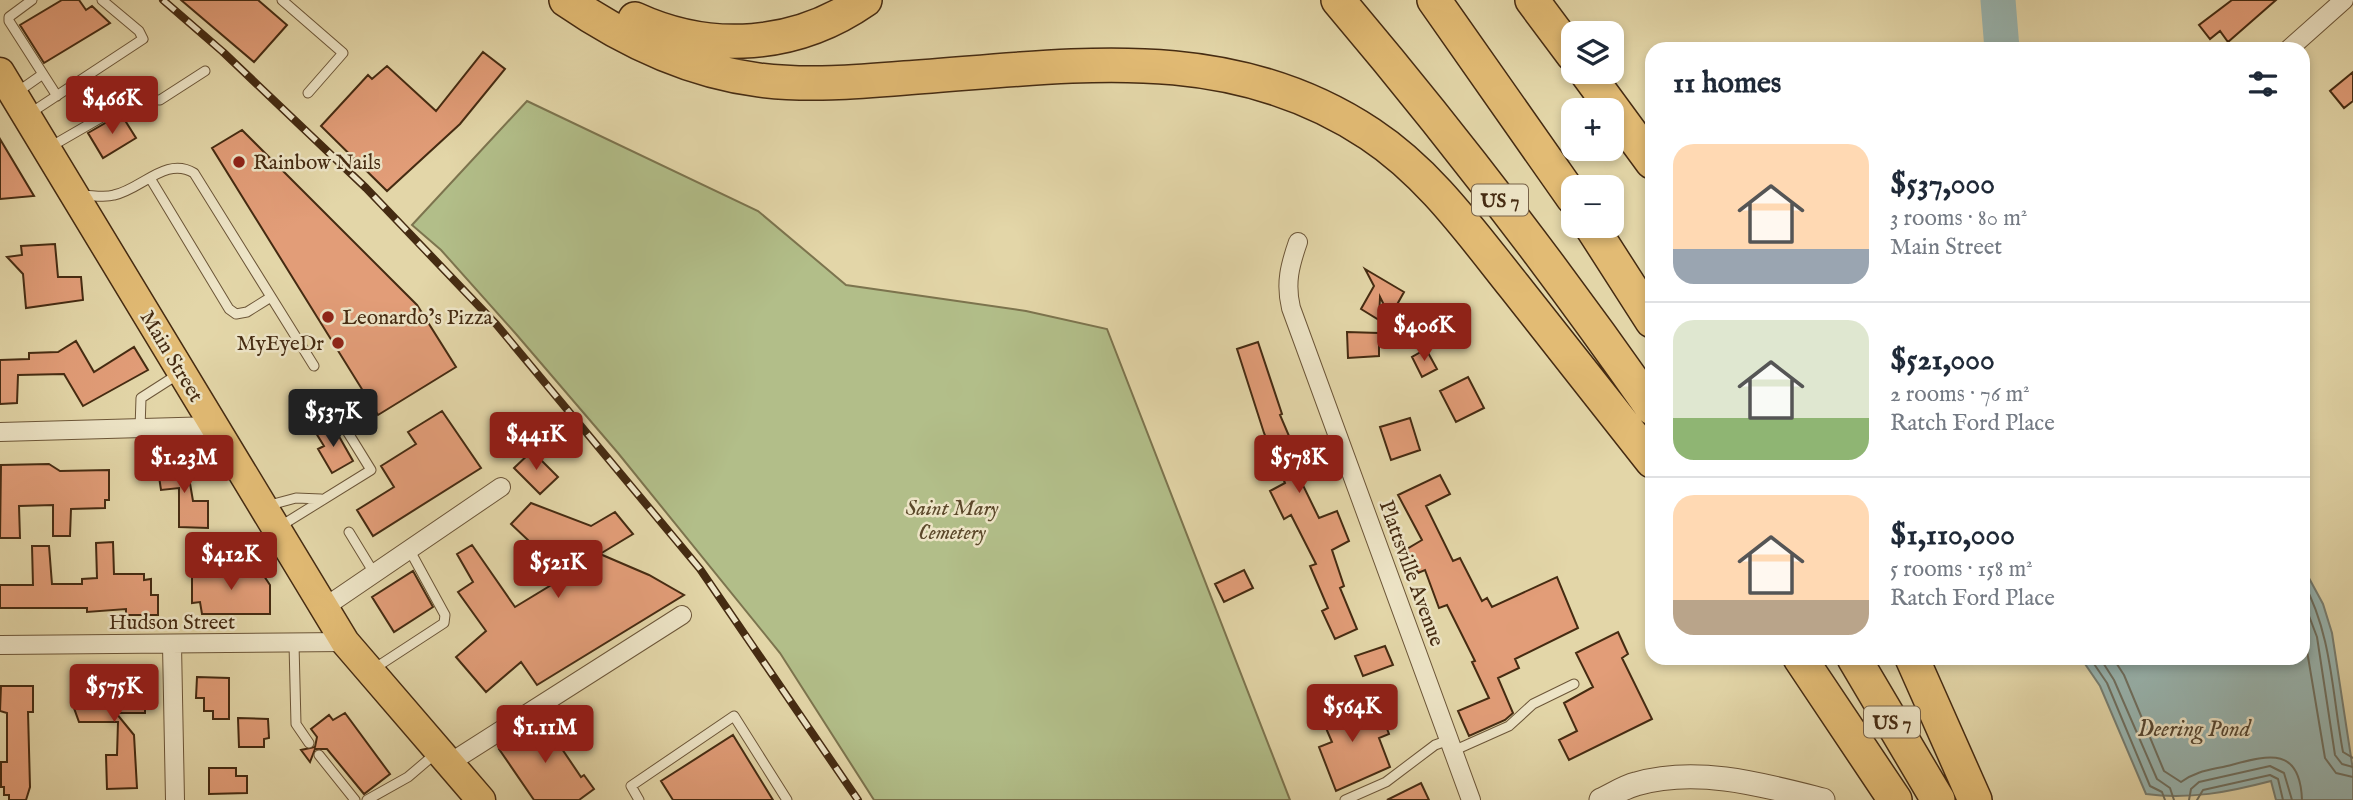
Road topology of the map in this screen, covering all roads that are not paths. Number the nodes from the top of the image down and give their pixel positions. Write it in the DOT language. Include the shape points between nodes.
graph roads {
  1 [pos="33,0"];
  2 [pos="102,0"];
  3 [pos="282,0"];
  4 [pos="566,0"];
  5 [pos="604,0"];
  6 [pos="865,0"];
  7 [pos="1338,0"];
  8 [pos="1434,0"];
  9 [pos="1532,0"];
  10 [pos="2344,0"];
  11 [pos="1561,39"];
  12 [pos="2297,42"];
  13 [pos="205,72"];
  14 [pos="43,74"];
  15 [pos="1595,84"];
  16 [pos="308,93"];
  17 [pos="14,94"];
  18 [pos="57,96"];
  19 [pos="48,148"];
  20 [pos="1645,152"];
  21 [pos="149,178"];
  22 [pos="1561,181"];
  23 [pos="77,194"];
  24 [pos="1599,238"];
  25 [pos="1298,242"];
  26 [pos="271,297"];
  27 [pos="1645,310"];
  28 [pos="314,366"];
  29 [pos="181,372"];
  30 [pos="1645,398"];
  31 [pos="342,423"];
  32 [pos="214,426"];
  33 [pos="141,430"];
  34 [pos="0,432"];
  35 [pos="1645,452"];
  36 [pos="500,487"];
  37 [pos="323,499"];
  38 [pos="270,517"];
  39 [pos="349,532"];
  40 [pos="409,550"];
  41 [pos="374,573"];
  42 [pos="324,607"];
  43 [pos="682,615"];
  44 [pos="345,642"];
  45 [pos="294,644"];
  46 [pos="0,645"];
  47 [pos="172,645"];
  48 [pos="1806,665"];
  49 [pos="1823,665"];
  50 [pos="1857,665"];
  51 [pos="1915,665"];
  52 [pos="370,671"];
  53 [pos="1574,684"];
  54 [pos="309,743"];
  55 [pos="1451,746"];
  56 [pos="319,755"];
  57 [pos="443,758"];
  58 [pos="1905,789"];
  59 [pos="1974,799"];
  60 [pos="175,800"];
  61 [pos="355,800"];
  62 [pos="367,800"];
  63 [pos="481,800"];
  64 [pos="639,800"];
  65 [pos="787,800"];
  66 [pos="1345,800"];
  67 [pos="1471,800"];
  68 [pos="1601,800"];
  69 [pos="1824,800"];
  1 -- 14 [label="lane" via="9,17 9,22"];
  2 -- 18 [label="lane" via="143,39"];
  3 -- 16 [label="lane" via="343,53"];
  4 -- 35 [label="highway" via="653,50 755,79 845,82 1145,64 1236,75 1293,93 1368,133 1430,185"];
  5 -- 6 [label="highway" via="666,32 740,42 801,32"];
  7 -- 30 [label="highway, US 7" via="1482,175"];
  8 -- 22 [label="highway, US 7"];
  9 -- 11 [label="highway"];
  10 -- 12 [label="street"];
  13 -- 19 [label="lane" via="160,100 133,99"];
  14 -- 17 [label="lane"];
  14 -- 18 [label="lane"];
  15 -- 20 [label="highway"];
  17 -- 18 [label="lane"];
  17 -- 19 [label="main road, Main Street"];
  19 -- 23 [label="main road, Main Street"];
  21 -- 23 [label="lane" via="113,196"];
  21 -- 26 [label="lane" via="183,166 194,173"];
  21 -- 26 [label="lane" via="229,309 236,314 247,312"];
  23 -- 29 [label="main road, Main Street"];
  24 -- 27 [label="highway"];
  25 -- 55 [label="street, Plattsville Avenue" via="1287,290 1292,308"];
  26 -- 28 [label="lane"];
  29 -- 32 [label="main road, Main Street"];
  29 -- 33 [label="lane" via="141,398"];
  31 -- 37 [label="lane" via="371,470"];
  32 -- 33 [label="street"];
  32 -- 38 [label="main road, Main Street"];
  33 -- 34 [label="street"];
  36 -- 40 [label="street"];
  37 -- 38 [label="lane"];
  37 -- 38 [label="lane" via="296,498"];
  38 -- 42 [label="main road, Main Street"];
  39 -- 41 [label="lane"];
  40 -- 41 [label="street"];
  40 -- 52 [label="lane" via="445,615 444,623"];
  41 -- 42 [label="street"];
  42 -- 44 [label="main road, Main Street"];
  43 -- 57 [label="street"];
  44 -- 45 [label="street, Hudson Street"];
  44 -- 52 [label="main road, Main Street"];
  45 -- 47 [label="street, Hudson Street"];
  45 -- 54 [label="lane" via="296,724"];
  46 -- 47 [label="street, Hudson Street"];
  47 -- 60 [label="street"];
  48 -- 58 [label="highway"];
  49 -- 58 [label="highway, US 7"];
  50 -- 58 [label="highway, US 7"];
  51 -- 59 [label="highway"];
  52 -- 57 [label="main road, Main Street"];
  53 -- 55 [label="lane" via="1533,704 1509,726"];
  55 -- 66 [label="lane" via="1435,745 1386,782"];
  55 -- 67 [label="street, Plattsville Avenue"];
  56 -- 61 [label="lane"];
  57 -- 62 [label="lane"];
  57 -- 63 [label="main road, Main Street"];
  64 -- 65 [label="lane" via="631,786 734,716"];
  68 -- 69 [label="street" via="1636,784 1690,777 1749,782"];
}
